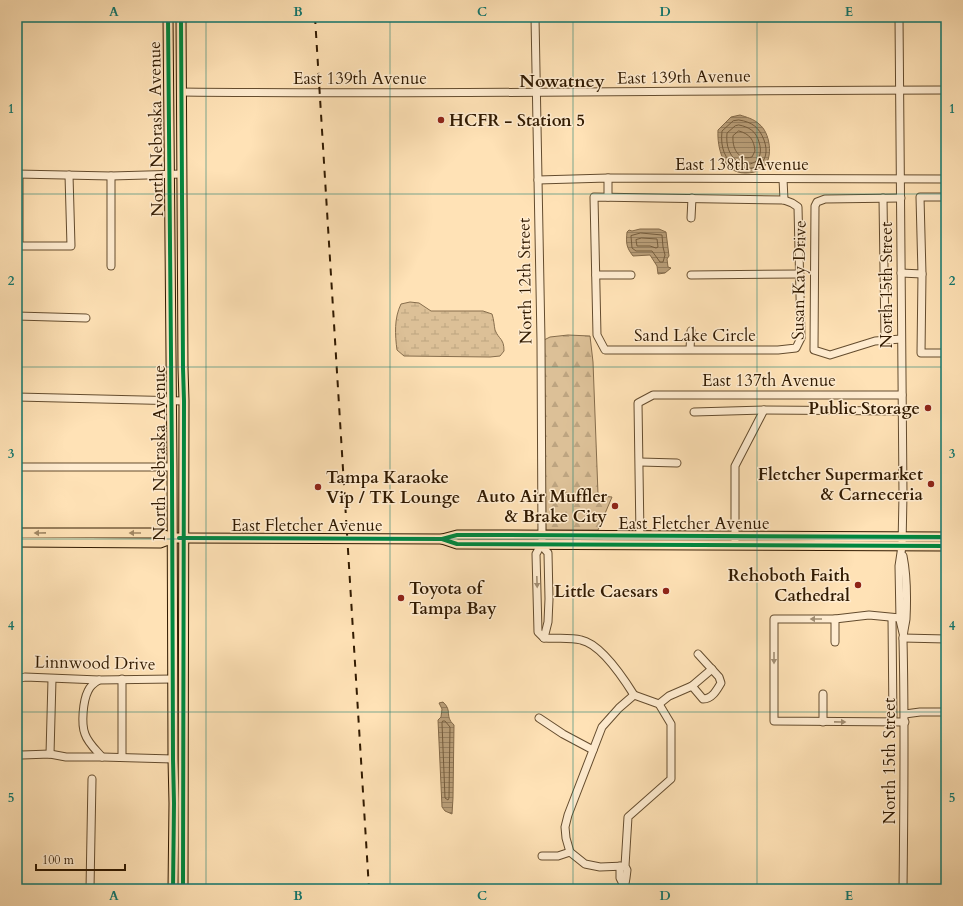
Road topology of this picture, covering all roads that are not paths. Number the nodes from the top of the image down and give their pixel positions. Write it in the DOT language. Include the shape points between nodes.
graph roads {
  1 [pos="168,17"];
  2 [pos="181,17"];
  3 [pos="535,17"];
  4 [pos="899,17"];
  5 [pos="900,90"];
  6 [pos="946,90"];
  7 [pos="181,92"];
  8 [pos="537,93"];
  9 [pos="18,174"];
  10 [pos="169,174"];
  11 [pos="182,174"];
  12 [pos="70,175"];
  13 [pos="111,176"];
  14 [pos="608,178"];
  15 [pos="784,179"];
  16 [pos="946,179"];
  17 [pos="538,180"];
  18 [pos="900,180"];
  19 [pos="608,197"];
  20 [pos="946,197"];
  21 [pos="692,198"];
  22 [pos="883,198"];
  23 [pos="901,198"];
  24 [pos="784,200"];
  25 [pos="170,216"];
  26 [pos="691,218"];
  27 [pos="18,246"];
  28 [pos="111,266"];
  29 [pos="901,273"];
  30 [pos="800,274"];
  31 [pos="922,274"];
  32 [pos="596,275"];
  33 [pos="631,275"];
  34 [pos="691,275"];
  35 [pos="183,290"];
  36 [pos="170,308"];
  37 [pos="17,316"];
  38 [pos="86,318"];
  39 [pos="691,331"];
  40 [pos="901,339"];
  41 [pos="886,340"];
  42 [pos="690,350"];
  43 [pos="946,353"];
  44 [pos="183,368"];
  45 [pos="902,395"];
  46 [pos="17,397"];
  47 [pos="172,400"];
  48 [pos="184,401"];
  49 [pos="764,410"];
  50 [pos="902,411"];
  51 [pos="694,412"];
  52 [pos="640,462"];
  53 [pos="677,463"];
  54 [pos="17,467"];
  55 [pos="172,467"];
  56 [pos="17,533"];
  57 [pos="640,536"];
  58 [pos="946,537"];
  59 [pos="173,538"];
  60 [pos="184,538"];
  61 [pos="542,540"];
  62 [pos="735,540"];
  63 [pos="17,542"];
  64 [pos="902,545"];
  65 [pos="581,546"];
  66 [pos="946,546"];
  67 [pos="896,618"];
  68 [pos="835,619"];
  69 [pos="903,636"];
  70 [pos="544,638"];
  71 [pos="946,639"];
  72 [pos="835,642"];
  73 [pos="698,654"];
  74 [pos="712,669"];
  75 [pos="17,679"];
  76 [pos="52,679"];
  77 [pos="122,679"];
  78 [pos="173,679"];
  79 [pos="99,680"];
  80 [pos="692,686"];
  81 [pos="823,694"];
  82 [pos="634,695"];
  83 [pos="659,704"];
  84 [pos="946,712"];
  85 [pos="173,713"];
  86 [pos="183,713"];
  87 [pos="905,714"];
  88 [pos="540,718"];
  89 [pos="823,722"];
  90 [pos="893,722"];
  91 [pos="905,722"];
  92 [pos="593,750"];
  93 [pos="17,753"];
  94 [pos="50,754"];
  95 [pos="102,757"];
  96 [pos="122,757"];
  97 [pos="173,759"];
  98 [pos="92,780"];
  99 [pos="174,802"];
  100 [pos="184,803"];
  101 [pos="570,852"];
  102 [pos="542,856"];
  103 [pos="622,866"];
  104 [pos="624,888"];
  105 [pos="90,889"];
  106 [pos="173,889"];
  107 [pos="183,889"];
  108 [pos="903,889"];
  1 -- 2 [label="main road"];
  1 -- 10 [label="main road, North Nebraska Avenue"];
  2 -- 7 [label="main road, North Nebraska Avenue"];
  3 -- 8 [label="street, North 12th Street"];
  4 -- 5 [label="street, North 15th Street"];
  5 -- 6 [label="street, East 139th Avenue"];
  5 -- 8 [label="street, East 139th Avenue"];
  5 -- 18 [label="street, North 15th Street"];
  7 -- 8 [label="street, East 139th Avenue"];
  7 -- 11 [label="main road, North Nebraska Avenue"];
  8 -- 17 [label="street, North 12th Street"];
  9 -- 12 [label="street"];
  9 -- 27 [label="street"];
  10 -- 11 [label="street"];
  10 -- 13 [label="street"];
  10 -- 25 [label="main road, North Nebraska Avenue"];
  11 -- 35 [label="main road, North Nebraska Avenue"];
  12 -- 13 [label="street"];
  12 -- 27 [label="street" via="71,246"];
  13 -- 28 [label="street"];
  14 -- 15 [label="street, East 138th Avenue"];
  14 -- 17 [label="street, East 138th Avenue"];
  14 -- 19 [label="street"];
  15 -- 18 [label="street, East 138th Avenue"];
  15 -- 24 [label="street"];
  16 -- 18 [label="street, East 138th Avenue"];
  17 -- 61 [label="street, North 12th Street"];
  18 -- 23 [label="street, North 15th Street"];
  19 -- 21 [label="street, Sand Lake Circle"];
  19 -- 32 [label="street, Sand Lake Circle" via="594,198"];
  20 -- 31 [label="street" via="920,197"];
  21 -- 24 [label="street, Sand Lake Circle"];
  21 -- 26 [label="street"];
  22 -- 23 [label="street, Susan Kay Drive"];
  22 -- 41 [label="street"];
  22 -- 41 [label="street, Susan Kay Drive" via="825,199 817,202 815,206 814,350 830,355"];
  23 -- 29 [label="street, North 15th Street"];
  24 -- 30 [label="street, Sand Lake Circle" via="798,207"];
  25 -- 35 [label="main road" via="177,257 177,279"];
  25 -- 36 [label="main road, North Nebraska Avenue"];
  29 -- 31 [label="street"];
  29 -- 40 [label="street, North 15th Street"];
  30 -- 34 [label="street"];
  30 -- 42 [label="street, Sand Lake Circle" via="801,338 796,348"];
  31 -- 43 [label="street" via="921,353"];
  32 -- 33 [label="street"];
  32 -- 42 [label="street, Sand Lake Circle" via="597,335 605,350"];
  35 -- 44 [label="main road, North Nebraska Avenue"];
  36 -- 44 [label="main road" via="177,314 179,355"];
  36 -- 47 [label="main road, North Nebraska Avenue"];
  37 -- 38 [label="street"];
  39 -- 42 [label="street"];
  40 -- 41 [label="street, Susan Kay Drive"];
  40 -- 45 [label="street, North 15th Street"];
  44 -- 48 [label="main road, North Nebraska Avenue"];
  45 -- 50 [label="street, North 15th Street"];
  45 -- 52 [label="street, East 137th Avenue" via="653,395 638,403"];
  46 -- 47 [label="street"];
  47 -- 48 [label="street"];
  47 -- 55 [label="main road, North Nebraska Avenue"];
  48 -- 60 [label="main road, North Nebraska Avenue"];
  49 -- 50 [label="street"];
  49 -- 51 [label="street"];
  49 -- 62 [label="street" via="735,466"];
  50 -- 64 [label="street, North 15th Street"];
  52 -- 53 [label="street"];
  52 -- 57 [label="street"];
  54 -- 55 [label="street"];
  55 -- 59 [label="main road, North Nebraska Avenue"];
  59 -- 56 [label="main road, East Fletcher Avenue, one-way" via="158,533"];
  57 -- 61 [label="main road, East Fletcher Avenue"];
  57 -- 62 [label="main road, East Fletcher Avenue"];
  57 -- 65 [label="main road" via="622,541 597,541"];
  58 -- 64 [label="main road, East Fletcher Avenue"];
  59 -- 60 [label="main road, East Fletcher Avenue"];
  59 -- 63 [label="main road, East Fletcher Avenue" via="160,543"];
  59 -- 78 [label="main road, North Nebraska Avenue"];
  60 -- 61 [label="main road, East Fletcher Avenue" via="442,539 457,535"];
  60 -- 86 [label="main road, North Nebraska Avenue"];
  61 -- 65 [label="main road, East Fletcher Avenue"];
  61 -- 70 [label="street" via="548,553 549,599"];
  61 -- 70 [label="street, one-way" via="536,554 538,632"];
  62 -- 64 [label="main road, East Fletcher Avenue"];
  62 -- 65 [label="main road, East Fletcher Avenue"];
  64 -- 66 [label="main road, East Fletcher Avenue"];
  64 -- 67 [label="street, North 15th Street"];
  64 -- 69 [label="street, North 15th Street" via="906,620"];
  67 -- 68 [label="street" via="869,615"];
  67 -- 69 [label="street, North 15th Street"];
  67 -- 90 [label="street"];
  68 -- 72 [label="street"];
  68 -- 89 [label="street, one-way" via="774,619 774,721"];
  69 -- 71 [label="street"];
  69 -- 87 [label="street, North 15th Street"];
  70 -- 82 [label="street" via="582,640 594,647 611,662"];
  73 -- 74 [label="street"];
  74 -- 80 [label="street"];
  74 -- 80 [label="street" via="719,676 721,683 717,692 703,699"];
  75 -- 76 [label="street, Linnwood Drive"];
  76 -- 79 [label="street, Linnwood Drive"];
  76 -- 94 [label="street"];
  77 -- 78 [label="street, Linnwood Drive"];
  77 -- 79 [label="street, Linnwood Drive"];
  77 -- 96 [label="street"];
  78 -- 85 [label="main road, North Nebraska Avenue"];
  79 -- 95 [label="street" via="92,684 88,692 83,716 85,734"];
  80 -- 83 [label="street" via="669,696"];
  81 -- 89 [label="street"];
  82 -- 83 [label="street"];
  82 -- 92 [label="street" via="602,727"];
  83 -- 103 [label="street" via="671,724 671,779 628,817"];
  84 -- 87 [label="street"];
  85 -- 86 [label="street"];
  85 -- 97 [label="main road, North Nebraska Avenue"];
  86 -- 100 [label="main road, North Nebraska Avenue"];
  87 -- 91 [label="street, North 15th Street"];
  88 -- 92 [label="street"];
  89 -- 90 [label="street, one-way"];
  90 -- 91 [label="street"];
  91 -- 108 [label="street, North 15th Street"];
  92 -- 101 [label="street" via="565,827"];
  93 -- 94 [label="street"];
  94 -- 95 [label="street" via="66,757"];
  95 -- 96 [label="street"];
  96 -- 97 [label="street"];
  97 -- 99 [label="main road, North Nebraska Avenue"];
  98 -- 105 [label="street"];
  99 -- 100 [label="street"];
  99 -- 106 [label="main road, North Nebraska Avenue"];
  100 -- 107 [label="main road, North Nebraska Avenue"];
  101 -- 102 [label="street" via="558,856"];
  101 -- 103 [label="street" via="586,864 600,867"];
  103 -- 104 [label="street" via="627,870"];
}
